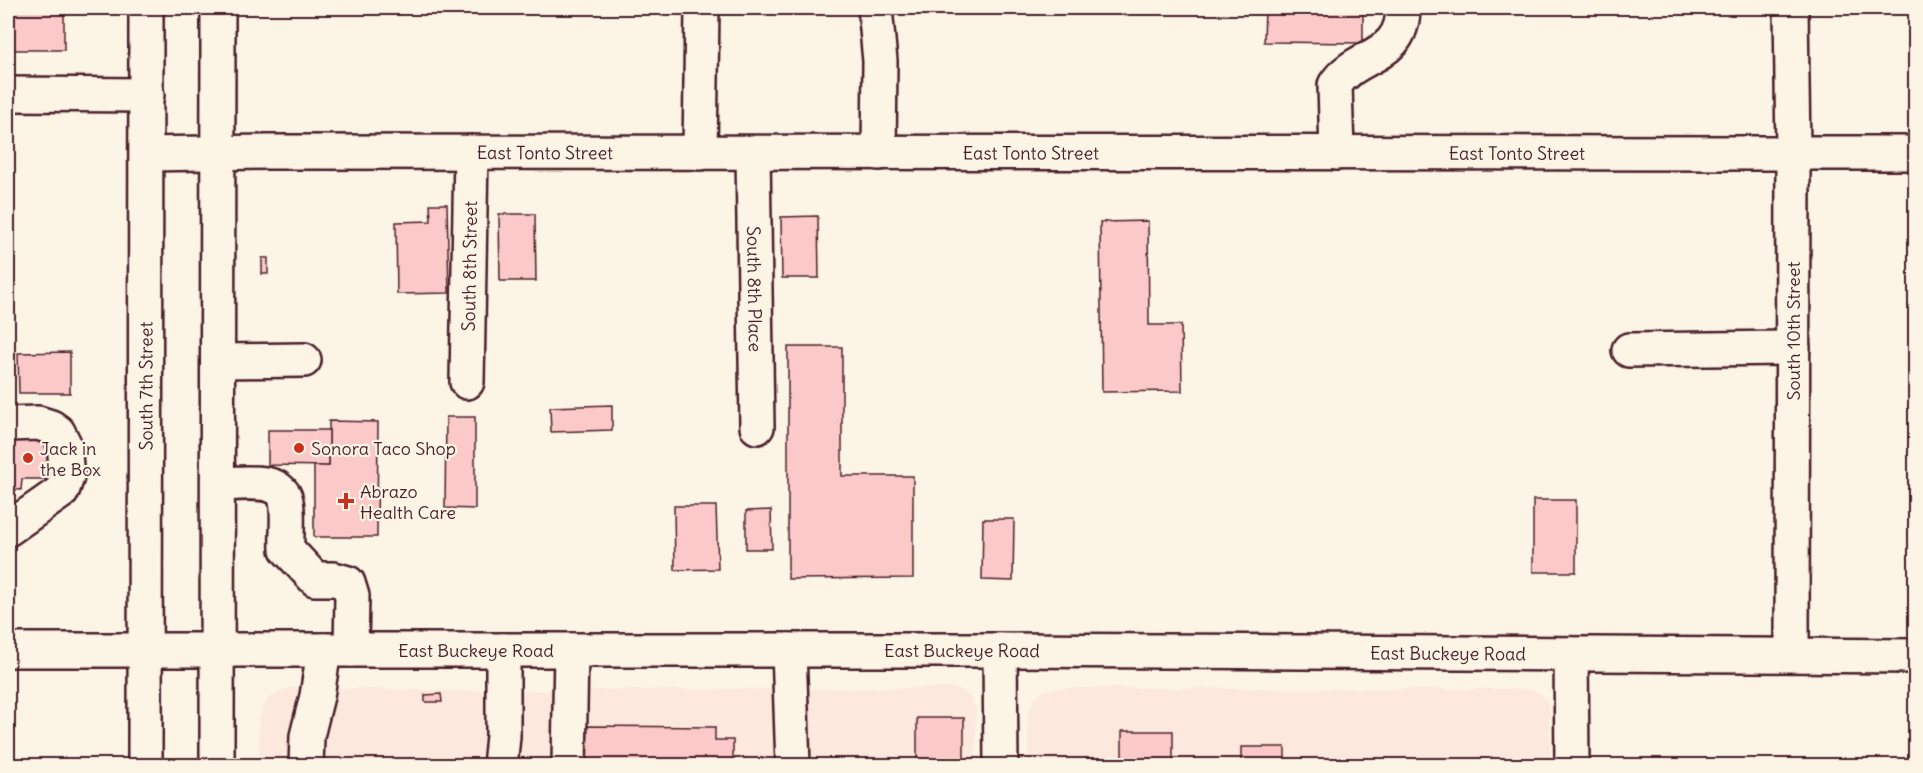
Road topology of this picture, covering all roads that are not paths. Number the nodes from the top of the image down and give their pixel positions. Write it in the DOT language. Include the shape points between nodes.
graph roads {
  1 [pos="146,8"];
  2 [pos="218,8"];
  3 [pos="702,8"];
  4 [pos="875,8"];
  5 [pos="1403,8"];
  6 [pos="1791,8"];
  7 [pos="8,94"];
  8 [pos="147,95"];
  9 [pos="471,152"];
  10 [pos="218,153"];
  11 [pos="700,153"];
  12 [pos="753,153"];
  13 [pos="879,153"];
  14 [pos="1337,153"];
  15 [pos="1793,153"];
  16 [pos="1916,153"];
  17 [pos="147,154"];
  18 [pos="1792,348"];
  19 [pos="1629,350"];
  20 [pos="304,360"];
  21 [pos="219,361"];
  22 [pos="467,382"];
  23 [pos="8,424"];
  24 [pos="757,427"];
  25 [pos="218,484"];
  26 [pos="8,529"];
  27 [pos="8,650"];
  28 [pos="145,650"];
  29 [pos="217,650"];
  30 [pos="338,650"];
  31 [pos="503,650"];
  32 [pos="571,650"];
  33 [pos="789,650"];
  34 [pos="1000,651"];
  35 [pos="1571,654"];
  36 [pos="1792,654"];
  37 [pos="1916,656"];
  38 [pos="145,765"];
  39 [pos="217,765"];
  40 [pos="306,765"];
  41 [pos="500,765"];
  42 [pos="569,765"];
  43 [pos="793,765"];
  44 [pos="1001,765"];
  45 [pos="1572,765"];
  1 -- 8 [label="main road, South 7th Street"];
  2 -- 10 [label="main road"];
  3 -- 11 [label="main road"];
  4 -- 13 [label="main road" via="880,61"];
  5 -- 14 [label="main road" via="1397,36 1385,49 1340,77 1335,85"];
  6 -- 15 [label="main road, South 10th Street"];
  7 -- 8 [label="main road"];
  8 -- 17 [label="main road, South 7th Street"];
  9 -- 10 [label="main road, East Tonto Street"];
  9 -- 11 [label="main road, East Tonto Street"];
  9 -- 22 [label="main road, South 8th Street"];
  10 -- 17 [label="main road, East Tonto Street"];
  10 -- 21 [label="main road"];
  11 -- 12 [label="main road, East Tonto Street"];
  12 -- 13 [label="main road, East Tonto Street"];
  12 -- 24 [label="main road, South 8th Place"];
  13 -- 14 [label="main road, East Tonto Street"];
  14 -- 15 [label="main road, East Tonto Street"];
  15 -- 16 [label="main road, East Tonto Street"];
  15 -- 18 [label="main road, South 10th Street"];
  17 -- 28 [label="main road, South 7th Street"];
  18 -- 19 [label="main road"];
  18 -- 36 [label="main road, South 10th Street"];
  20 -- 21 [label="main road"];
  21 -- 25 [label="main road"];
  23 -- 26 [label="main road" via="38,423 58,432 64,444 67,477 62,490"];
  25 -- 29 [label="main road"];
  25 -- 30 [label="main road" via="273,484 282,491 286,500 286,549 315,579 348,583 352,596"];
  27 -- 28 [label="main road, East Buckeye Road"];
  28 -- 29 [label="main road, East Buckeye Road"];
  28 -- 38 [label="main road, South 7th Street"];
  29 -- 30 [label="main road, East Buckeye Road"];
  29 -- 39 [label="main road"];
  30 -- 31 [label="main road, East Buckeye Road"];
  30 -- 40 [label="main road" via="317,696 307,736"];
  31 -- 32 [label="main road, East Buckeye Road"];
  31 -- 41 [label="main road"];
  32 -- 33 [label="main road, East Buckeye Road"];
  32 -- 42 [label="main road"];
  33 -- 34 [label="main road, East Buckeye Road"];
  33 -- 43 [label="main road"];
  34 -- 35 [label="main road, East Buckeye Road"];
  34 -- 44 [label="main road"];
  35 -- 36 [label="main road, East Buckeye Road"];
  35 -- 45 [label="main road"];
  36 -- 37 [label="main road, East Buckeye Road"];
}
